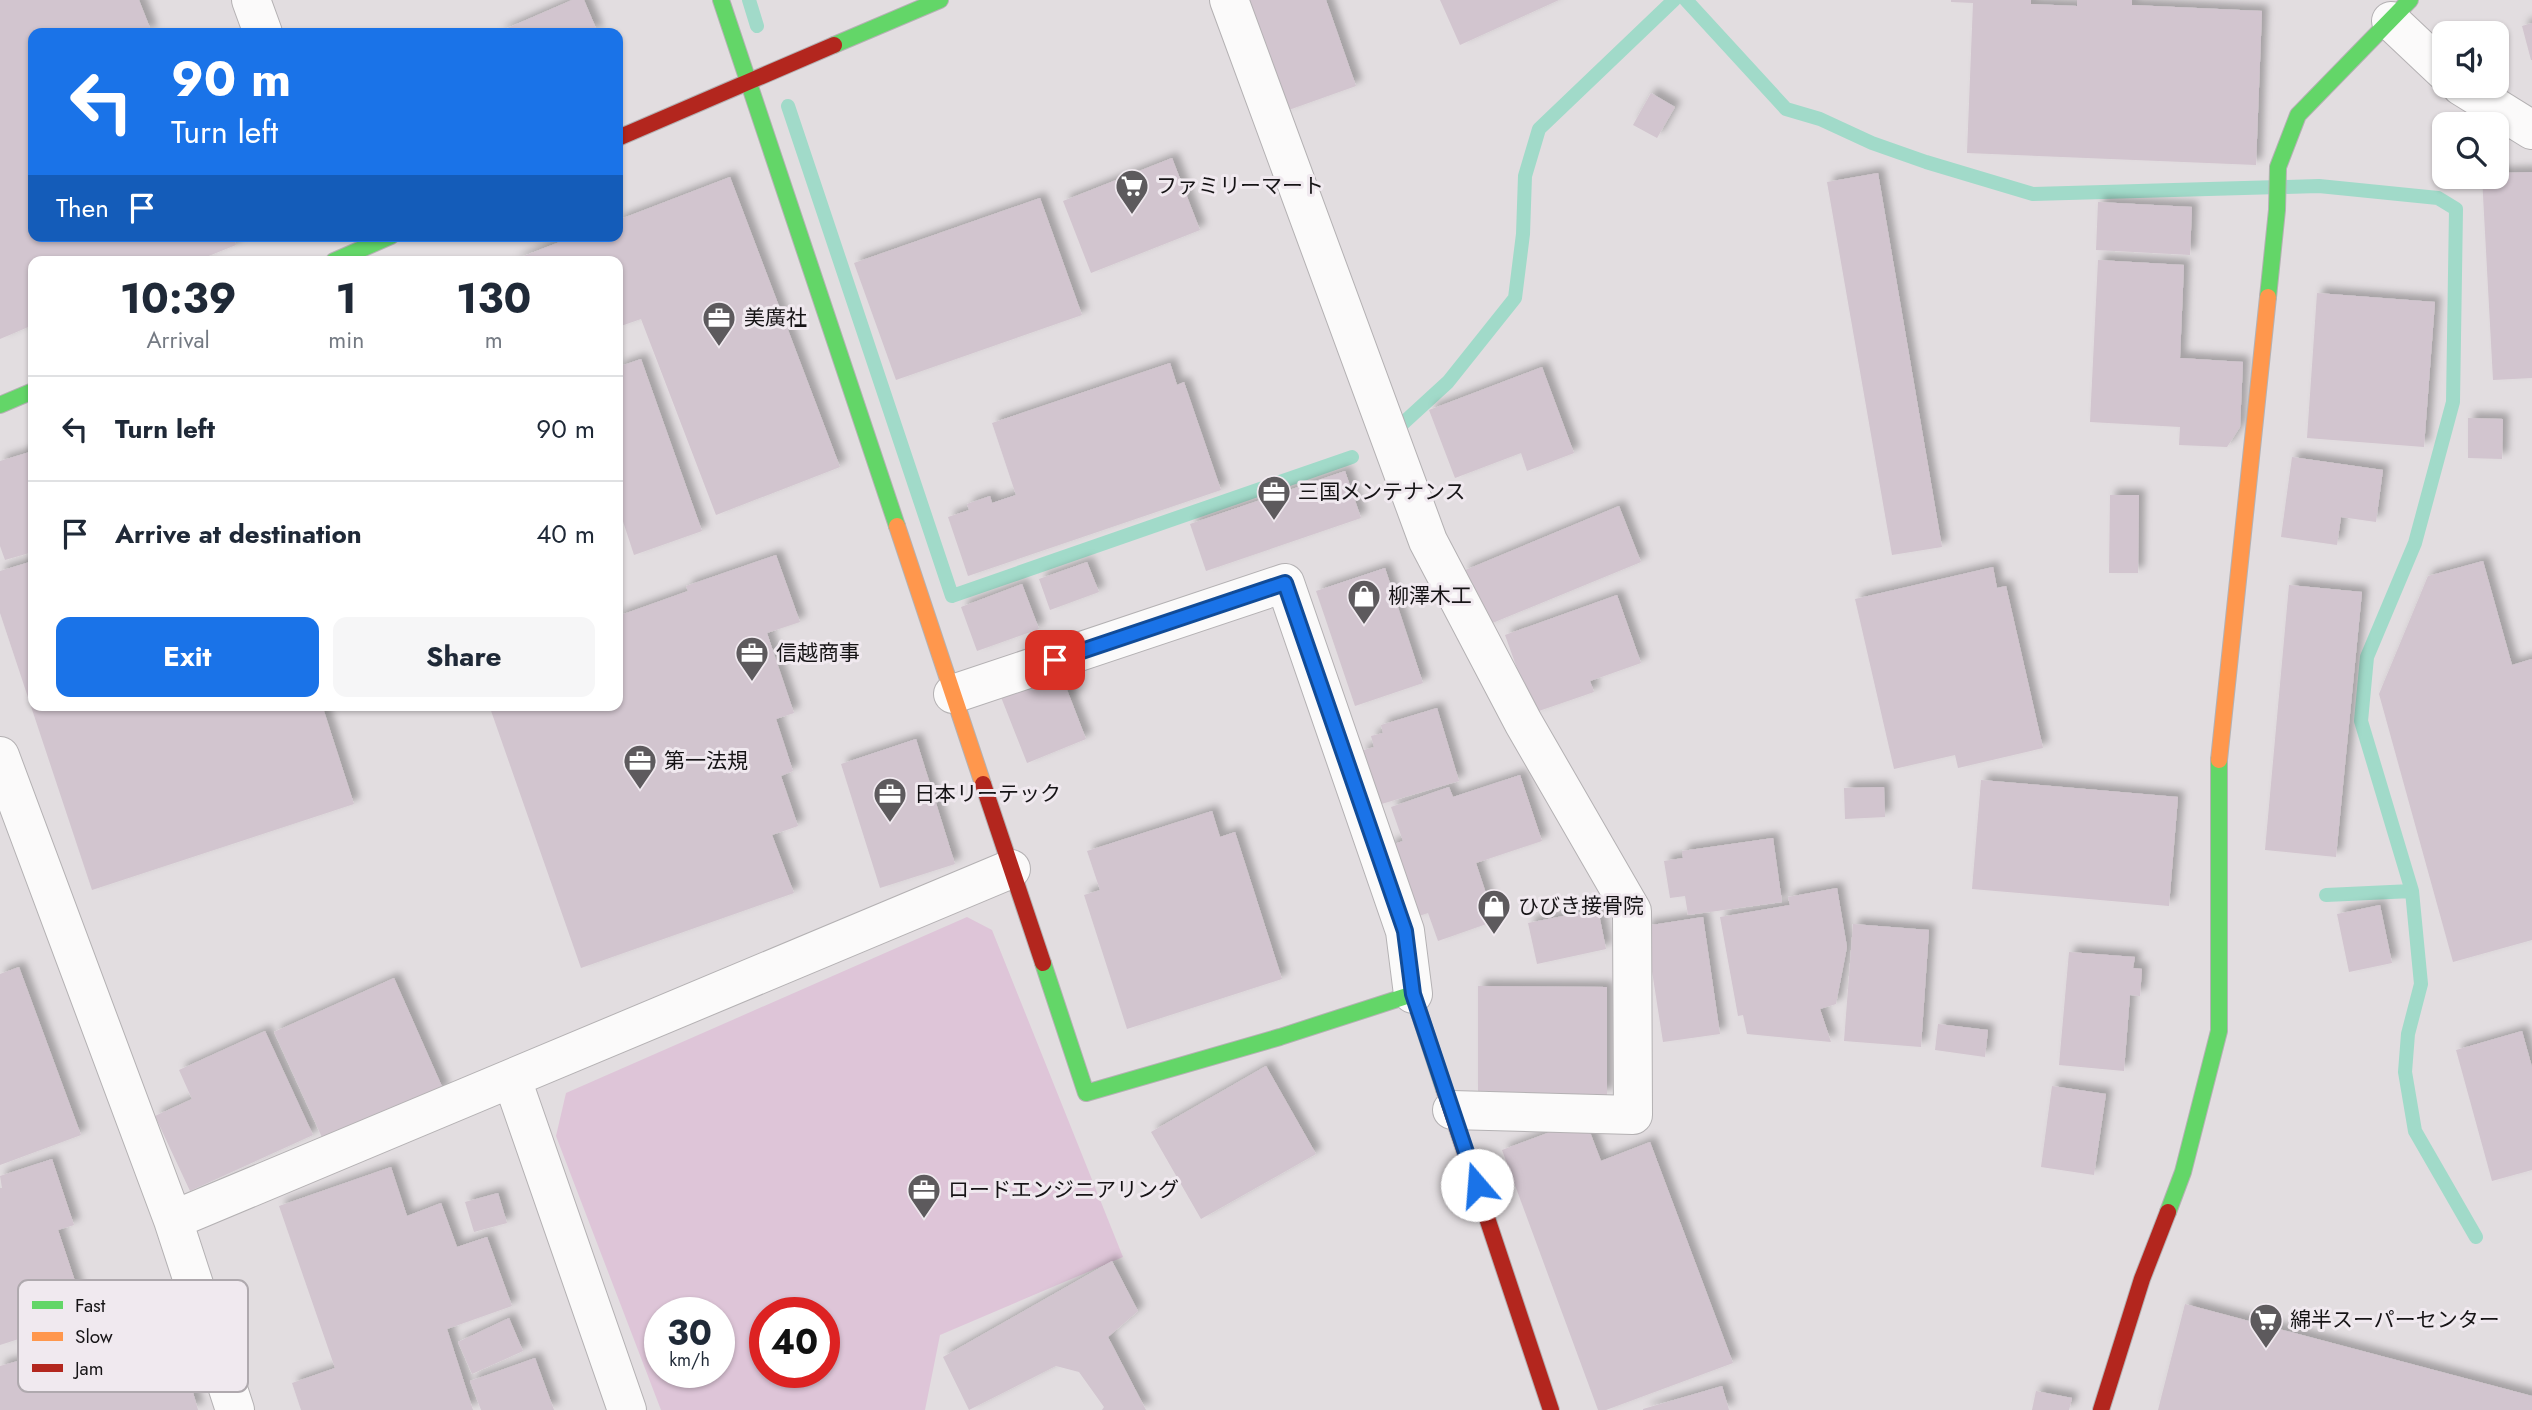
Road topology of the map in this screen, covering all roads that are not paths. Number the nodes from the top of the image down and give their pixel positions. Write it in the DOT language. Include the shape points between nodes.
graph roads {
  1 [pos="251,0"];
  2 [pos="721,0"];
  3 [pos="940,0"];
  4 [pos="1229,0"];
  5 [pos="2401,11"];
  6 [pos="261,28"];
  7 [pos="2432,54"];
  8 [pos="750,81"];
  9 [pos="2480,98"];
  10 [pos="2532,130"];
  11 [pos="623,136"];
  12 [pos="370,242"];
  13 [pos="338,251"];
  14 [pos="28,393"];
  15 [pos="0,405"];
  16 [pos="953,694"];
  17 [pos="0,755"];
  18 [pos="1011,869"];
  19 [pos="1413,994"];
  20 [pos="512,1079"];
  21 [pos="1452,1110"];
  22 [pos="173,1220"];
  23 [pos="193,1280"];
  24 [pos="229,1392"];
  25 [pos="235,1410"];
  26 [pos="627,1410"];
  27 [pos="1551,1410"];
  28 [pos="2101,1410"];
  1 -- 6 [label="street"];
  2 -- 8 [label="street"];
  3 -- 8 [label="street"];
  4 -- 21 [label="street" via="1428,541 1522,722 1632,911 1633,1115"];
  5 -- 7 [label="street"];
  5 -- 28 [label="street" via="2298,115 2278,167 2218,766 2219,1031 2183,1172 2142,1279"];
  8 -- 11 [label="street"];
  8 -- 16 [label="street"];
  9 -- 10 [label="street"];
  12 -- 13 [label="street"];
  14 -- 15 [label="street"];
  16 -- 18 [label="street"];
  16 -- 19 [label="street" via="1285,583 1405,931"];
  17 -- 22 [label="street"];
  18 -- 19 [label="street" via="1086,1093"];
  18 -- 20 [label="street"];
  19 -- 21 [label="street"];
  20 -- 22 [label="street"];
  20 -- 26 [label="street"];
  21 -- 27 [label="street"];
  22 -- 23 [label="street"];
  24 -- 25 [label="street"];
}
